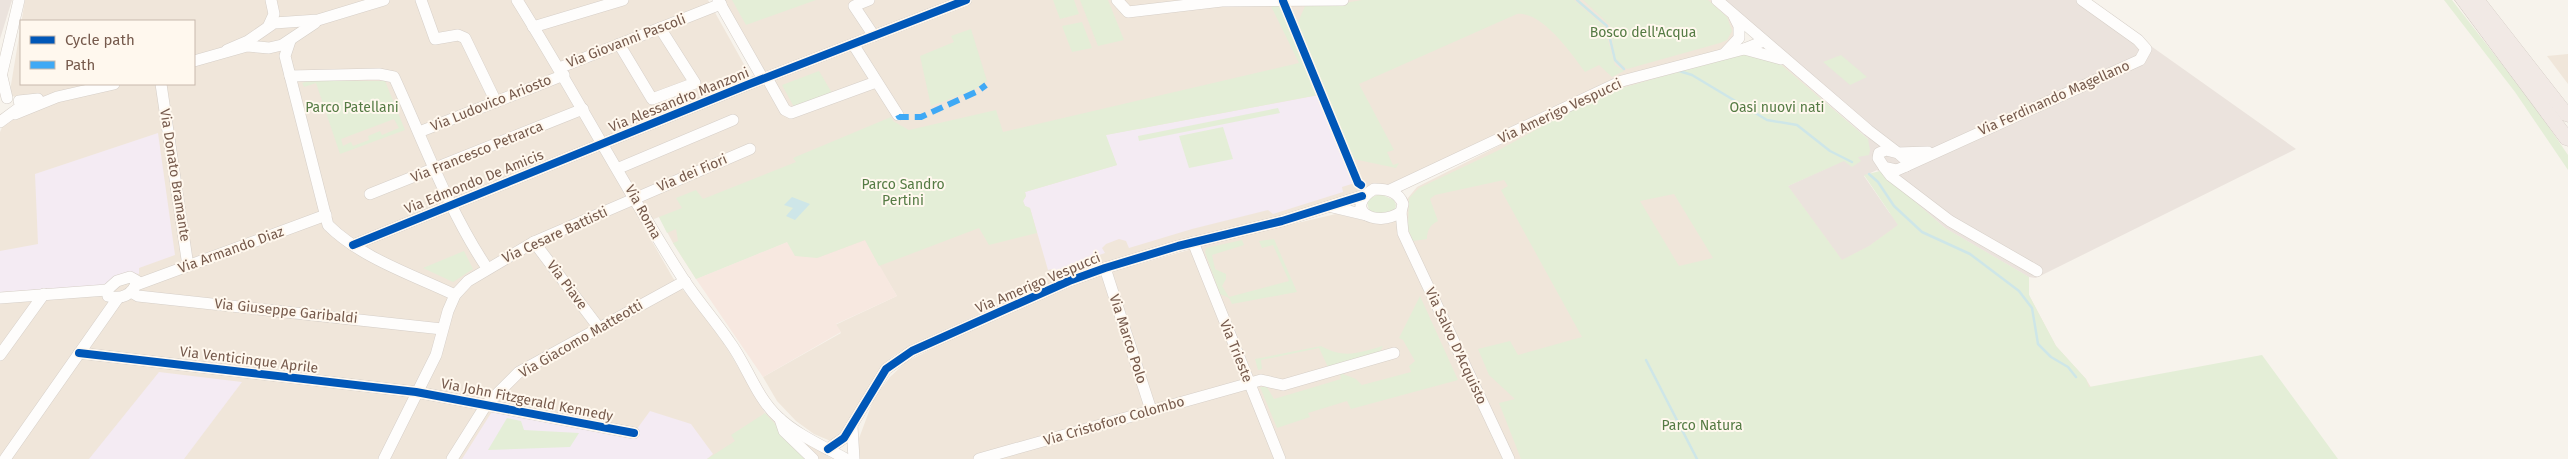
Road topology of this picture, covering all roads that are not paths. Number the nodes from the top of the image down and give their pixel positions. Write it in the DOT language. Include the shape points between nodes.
graph roads {
  1 [pos="19,0"];
  2 [pos="271,0"];
  3 [pos="384,0"];
  4 [pos="421,0"];
  5 [pos="516,0"];
  6 [pos="623,0"];
  7 [pos="869,0"];
  8 [pos="966,0"];
  9 [pos="1343,0"];
  10 [pos="1717,0"];
  11 [pos="2082,0"];
  12 [pos="2462,0"];
  13 [pos="2478,0"];
  14 [pos="719,2"];
  15 [pos="1118,3"];
  16 [pos="274,14"];
  17 [pos="1734,15"];
  18 [pos="284,21"];
  19 [pos="269,25"];
  20 [pos="297,27"];
  21 [pos="533,27"];
  22 [pos="660,28"];
  23 [pos="874,36"];
  24 [pos="1739,38"];
  25 [pos="258,40"];
  26 [pos="290,41"];
  27 [pos="1764,41"];
  28 [pos="619,44"];
  29 [pos="852,44"];
  30 [pos="274,47"];
  31 [pos="1744,49"];
  32 [pos="1724,54"];
  33 [pos="285,56"];
  34 [pos="195,61"];
  35 [pos="1792,65"];
  36 [pos="562,71"];
  37 [pos="290,76"];
  38 [pos="765,78"];
  39 [pos="1,79"];
  40 [pos="876,82"];
  41 [pos="110,85"];
  42 [pos="161,85"];
  43 [pos="57,97"];
  44 [pos="4,98"];
  45 [pos="19,102"];
  46 [pos="496,102"];
  47 [pos="584,109"];
  48 [pos="15,114"];
  49 [pos="898,115"];
  50 [pos="2568,116"];
  51 [pos="733,120"];
  52 [pos="1,123"];
  53 [pos="1868,130"];
  54 [pos="419,132"];
  55 [pos="2568,140"];
  56 [pos="604,144"];
  57 [pos="750,149"];
  58 [pos="1937,150"];
  59 [pos="1898,153"];
  60 [pos="1878,156"];
  61 [pos="1884,167"];
  62 [pos="436,168"];
  63 [pos="619,168"];
  64 [pos="1903,168"];
  65 [pos="1429,172"];
  66 [pos="1905,186"];
  67 [pos="1390,190"];
  68 [pos="370,194"];
  69 [pos="1362,196"];
  70 [pos="635,198"];
  71 [pos="1402,200"];
  72 [pos="452,204"];
  73 [pos="1330,206"];
  74 [pos="1401,212"];
  75 [pos="326,215"];
  76 [pos="1366,215"];
  77 [pos="1378,220"];
  78 [pos="1403,233"];
  79 [pos="534,242"];
  80 [pos="1193,242"];
  81 [pos="354,244"];
  82 [pos="188,266"];
  83 [pos="487,268"];
  84 [pos="1105,268"];
  85 [pos="2037,271"];
  86 [pos="685,281"];
  87 [pos="134,289"];
  88 [pos="107,290"];
  89 [pos="44,294"];
  90 [pos="454,295"];
  91 [pos="0,298"];
  92 [pos="118,298"];
  93 [pos="599,328"];
  94 [pos="442,329"];
  95 [pos="79,353"];
  96 [pos="1394,353"];
  97 [pos="0,355"];
  98 [pos="1250,384"];
  99 [pos="416,392"];
  100 [pos="486,405"];
  101 [pos="1151,410"];
  102 [pos="779,418"];
  103 [pos="853,424"];
  104 [pos="634,433"];
  105 [pos="836,452"];
  106 [pos="5,459"];
  107 [pos="384,459"];
  108 [pos="452,459"];
  109 [pos="813,459"];
  110 [pos="854,459"];
  111 [pos="979,459"];
  112 [pos="1280,459"];
  113 [pos="1509,459"];
  1 -- 39 [label="street"];
  2 -- 16 [label="street"];
  3 -- 20 [label="street"];
  4 -- 46 [label="street" via="435,38 458,34 465,38"];
  5 -- 21 [label="street, Via Roma"];
  6 -- 21 [label="street"];
  7 -- 23 [label="street" via="854,6"];
  8 -- 23 [label="street, Via Alessandro Manzoni"];
  9 -- 15 [label="street" via="1222,1 1136,12 1128,12"];
  10 -- 17 [label="street"];
  11 -- 58 [label="street, Via Ferdinando Magellano" via="2138,40 2146,49 2140,60"];
  12 -- 55 [label="highway"];
  13 -- 50 [label="highway"];
  14 -- 22 [label="street, Via Giovanni Pascoli"];
  14 -- 38 [label="street"];
  16 -- 18 [label="street"];
  16 -- 19 [label="street"];
  17 -- 24 [label="street" via="1739,26"];
  17 -- 27 [label="street"];
  18 -- 19 [label="street"];
  18 -- 20 [label="street"];
  19 -- 25 [label="street"];
  20 -- 26 [label="street"];
  21 -- 36 [label="street, Via Roma"];
  22 -- 28 [label="street, Via Giovanni Pascoli"];
  22 -- 28 [label="street" via="695,83 652,99"];
  23 -- 29 [label="street, Via Alessandro Manzoni"];
  24 -- 27 [label="street"];
  24 -- 32 [label="street"];
  25 -- 30 [label="street"];
  25 -- 34 [label="street"];
  26 -- 30 [label="street"];
  26 -- 33 [label="street"];
  27 -- 31 [label="street, Via Amerigo Vespucci"];
  27 -- 35 [label="street"];
  28 -- 36 [label="street, Via Giovanni Pascoli"];
  29 -- 38 [label="street, Via Alessandro Manzoni"];
  29 -- 40 [label="street"];
  30 -- 33 [label="street"];
  31 -- 32 [label="street, Via Amerigo Vespucci"];
  31 -- 35 [label="street" via="1774,56"];
  32 -- 65 [label="street, Via Amerigo Vespucci" via="1622,81"];
  33 -- 37 [label="street"];
  35 -- 53 [label="street"];
  36 -- 46 [label="street, Via Ludovico Ariosto"];
  36 -- 47 [label="street, Via Roma"];
  37 -- 54 [label="street" via="391,76 398,84"];
  37 -- 75 [label="street"];
  38 -- 40 [label="street" via="785,110 791,114"];
  38 -- 56 [label="street, Via Alessandro Manzoni"];
  39 -- 44 [label="street"];
  40 -- 49 [label="street"];
  41 -- 43 [label="street"];
  42 -- 82 [label="street, Via Donato Bramante"];
  43 -- 45 [label="street"];
  43 -- 48 [label="street"];
  44 -- 45 [label="street"];
  45 -- 48 [label="street"];
  46 -- 54 [label="street, Via Ludovico Ariosto"];
  47 -- 56 [label="street, Via Roma"];
  47 -- 62 [label="street, Via Francesco Petrarca"];
  48 -- 52 [label="street"];
  51 -- 63 [label="street"];
  53 -- 59 [label="street"];
  53 -- 60 [label="street"];
  54 -- 62 [label="street"];
  56 -- 63 [label="street, Via Roma"];
  56 -- 72 [label="street, Via Edmondo De Amicis"];
  57 -- 70 [label="street, Via dei Fiori"];
  58 -- 59 [label="street, Via Ferdinando Magellano"];
  58 -- 64 [label="street, Via Ferdinando Magellano"];
  59 -- 60 [label="street, Via Ferdinando Magellano" via="1886,150"];
  59 -- 64 [label="street" via="1905,158"];
  60 -- 61 [label="street"];
  61 -- 64 [label="street"];
  61 -- 66 [label="street"];
  62 -- 68 [label="street, Via Francesco Petrarca"];
  62 -- 72 [label="street"];
  63 -- 70 [label="street, Via Roma"];
  64 -- 66 [label="street" via="1901,177"];
  65 -- 67 [label="street, Via Amerigo Vespucci"];
  65 -- 71 [label="street, Via Amerigo Vespucci" via="1408,189"];
  66 -- 85 [label="street" via="1955,225"];
  67 -- 69 [label="street, Via Amerigo Vespucci" via="1374,189"];
  67 -- 71 [label="street"];
  69 -- 73 [label="street, Via Amerigo Vespucci"];
  69 -- 76 [label="street" via="1360,206"];
  70 -- 79 [label="street, Via Cesare Battisti"];
  70 -- 86 [label="street, Via Roma"];
  71 -- 74 [label="street"];
  72 -- 81 [label="street, Via Edmondo De Amicis"];
  72 -- 83 [label="street"];
  73 -- 76 [label="street"];
  73 -- 80 [label="street, Via Amerigo Vespucci" via="1282,222"];
  74 -- 77 [label="street" via="1389,220"];
  74 -- 78 [label="street, Via Salvo D'Acquisto"];
  75 -- 81 [label="street" via="332,232"];
  75 -- 82 [label="street, Via Armando Diaz"];
  76 -- 77 [label="street"];
  77 -- 78 [label="street"];
  78 -- 113 [label="street, Via Salvo D'Acquisto"];
  79 -- 83 [label="street, Via Cesare Battisti"];
  79 -- 93 [label="street, Via Piave"];
  80 -- 84 [label="street, Via Amerigo Vespucci"];
  80 -- 98 [label="street, Via Trieste"];
  81 -- 90 [label="street"];
  82 -- 87 [label="street, Via Armando Diaz"];
  83 -- 90 [label="street, Via Cesare Battisti"];
  84 -- 101 [label="street, Via Marco Polo"];
  84 -- 103 [label="street, Via Amerigo Vespucci" via="898,359 886,368"];
  86 -- 93 [label="street, Via Giacomo Matteotti"];
  86 -- 102 [label="street, Via Roma" via="712,314 767,405"];
  87 -- 88 [label="street, Via Giuseppe Garibaldi" via="134,278 123,278"];
  87 -- 92 [label="street, Via Armando Diaz"];
  87 -- 94 [label="street, Via Giuseppe Garibaldi" via="138,296"];
  88 -- 89 [label="street"];
  88 -- 92 [label="street" via="108,296"];
  89 -- 91 [label="street"];
  89 -- 97 [label="street"];
  90 -- 94 [label="street"];
  92 -- 95 [label="street"];
  93 -- 100 [label="street, Via Giacomo Matteotti" via="518,372"];
  94 -- 99 [label="street" via="436,355"];
  95 -- 99 [label="street, Via Venticinque Aprile"];
  95 -- 106 [label="street"];
  96 -- 98 [label="street, Via Cristoforo Colombo" via="1283,385 1261,380"];
  98 -- 101 [label="street, Via Cristoforo Colombo"];
  98 -- 112 [label="street, Via Trieste"];
  99 -- 100 [label="street, Via John Fitzgerald Kennedy"];
  99 -- 107 [label="street"];
  100 -- 104 [label="street, Via John Fitzgerald Kennedy"];
  100 -- 108 [label="street, Via Giacomo Matteotti"];
  101 -- 111 [label="street, Via Cristoforo Colombo"];
  102 -- 105 [label="street, Via Roma" via="808,439"];
  102 -- 109 [label="street, Via Roma" via="784,431"];
  103 -- 105 [label="street, Via Amerigo Vespucci"];
  103 -- 110 [label="street, Via Amerigo Vespucci"];
}
